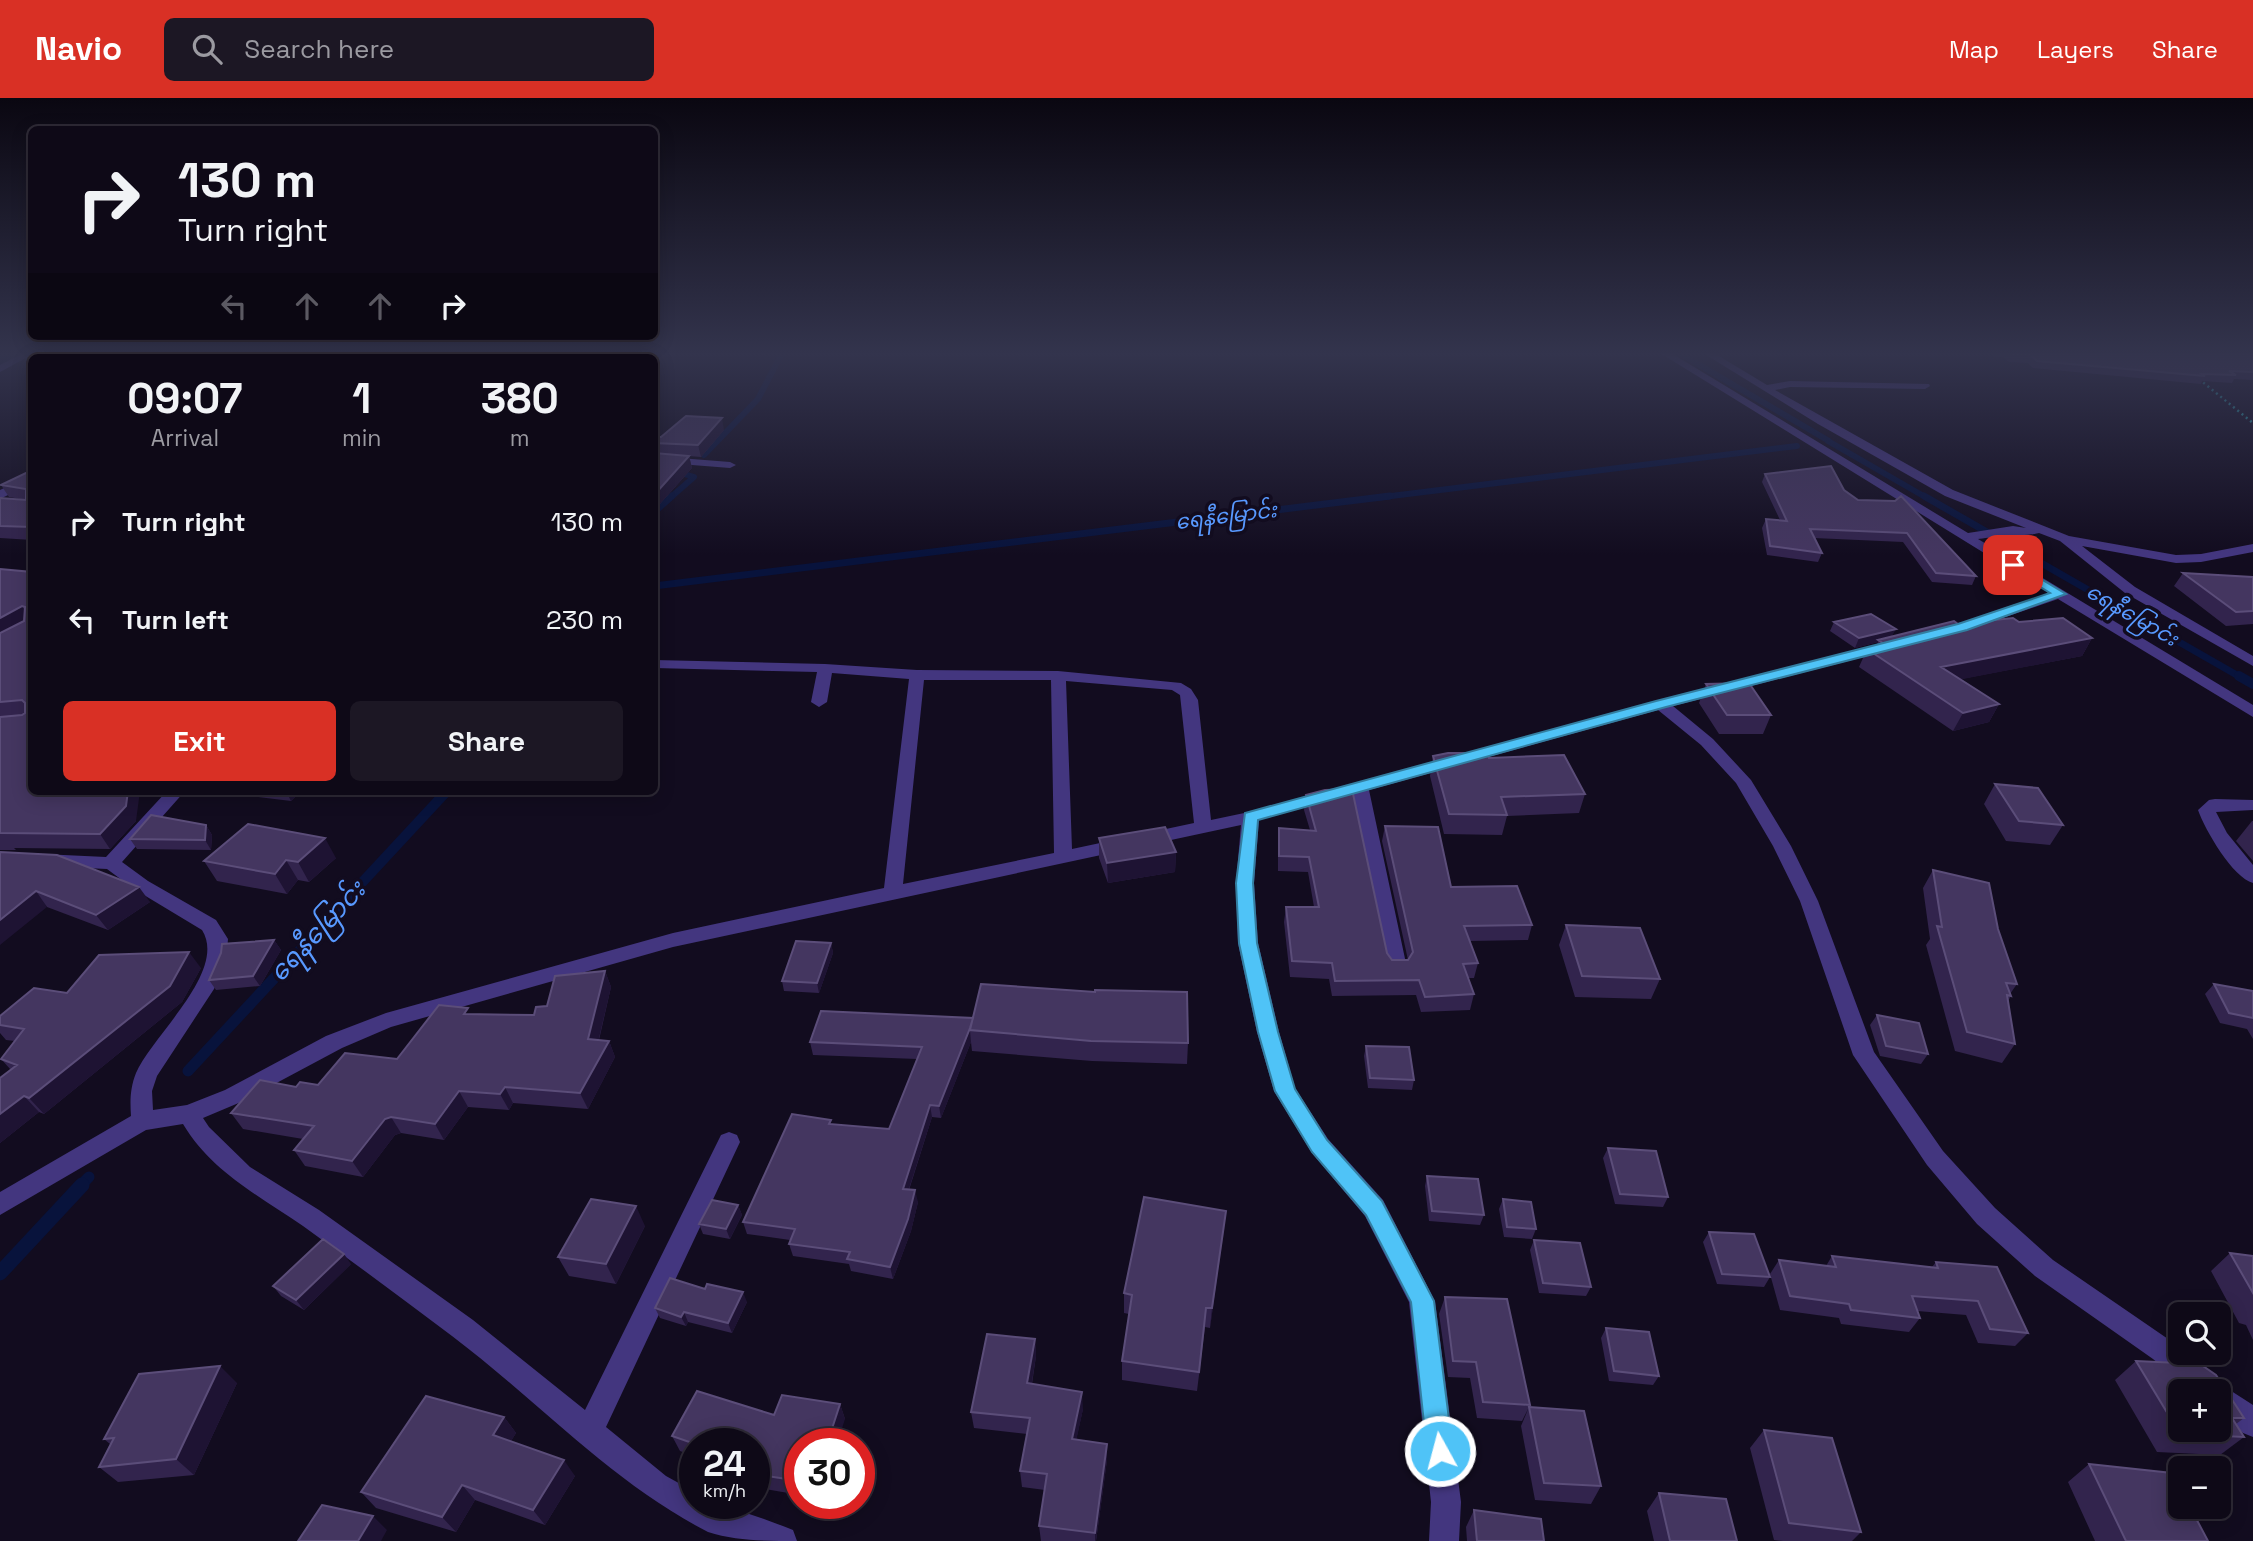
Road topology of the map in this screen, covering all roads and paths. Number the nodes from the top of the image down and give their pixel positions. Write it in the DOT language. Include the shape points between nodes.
graph roads {
  1 [pos="1775,420"];
  2 [pos="1822,420"];
  3 [pos="658,461"];
  4 [pos="730,465"];
  5 [pos="28,480"];
  6 [pos="0,495"];
  7 [pos="1966,537"];
  8 [pos="2064,538"];
  9 [pos="2253,548"];
  10 [pos="2060,594"];
  11 [pos="1936,634"];
  12 [pos="1910,641"];
  13 [pos="2253,662"];
  14 [pos="658,664"];
  15 [pos="825,668"];
  16 [pos="918,675"];
  17 [pos="1058,676"];
  18 [pos="819,702"];
  19 [pos="1661,704"];
  20 [pos="2253,712"];
  21 [pos="1360,786"];
  22 [pos="172,795"];
  23 [pos="2253,805"];
  24 [pos="1250,817"];
  25 [pos="1203,828"];
  26 [pos="0,858"];
  27 [pos="1063,858"];
  28 [pos="111,863"];
  29 [pos="2253,877"];
  30 [pos="892,894"];
  31 [pos="1396,968"];
  32 [pos="190,1114"];
  33 [pos="142,1121"];
  34 [pos="729,1142"];
  35 [pos="0,1204"];
  36 [pos="2198,1379"];
  37 [pos="2231,1406"];
  38 [pos="2253,1423"];
  39 [pos="589,1432"];
  40 [pos="782,1541"];
  41 [pos="1444,1541"];
  1 -- 7 [label="street"];
  2 -- 8 [label="street" via="1949,493"];
  3 -- 4 [label="street"];
  5 -- 6 [label="street"];
  7 -- 8 [label="street" via="2013,530"];
  7 -- 10 [label="street"];
  8 -- 9 [label="street" via="2176,558"];
  8 -- 13 [label="street" via="2130,590"];
  10 -- 11 [label="street"];
  10 -- 20 [label="street"];
  12 -- 19 [label="street"];
  14 -- 15 [label="street"];
  15 -- 16 [label="street"];
  15 -- 18 [label="street"];
  16 -- 17 [label="street"];
  16 -- 30 [label="street"];
  17 -- 25 [label="street" via="1176,686 1186,692"];
  17 -- 27 [label="street"];
  19 -- 21 [label="street"];
  19 -- 36 [label="street" via="1707,742 1742,780 1782,846 1809,901 1864,1055 1934,1158 1986,1216 2044,1268"];
  21 -- 24 [label="street"];
  21 -- 31 [label="street"];
  22 -- 28 [label="street"];
  23 -- 29 [label="street" via="2216,804 2207,810 2221,838"];
  24 -- 25 [label="street"];
  24 -- 41 [label="street" via="1245,883 1248,943 1285,1091 1320,1146 1374,1208 1422,1301 1446,1502"];
  25 -- 27 [label="street"];
  26 -- 28 [label="street"];
  27 -- 30 [label="street"];
  28 -- 33 [label="street" via="209,925 218,939 216,962 204,989 147,1073 141,1091"];
  30 -- 32 [label="street" via="673,940 386,1021"];
  32 -- 33 [label="street"];
  32 -- 39 [label="street" via="201,1134 242,1174 464,1329"];
  33 -- 35 [label="street"];
  34 -- 39 [label="street"];
  37 -- 38 [label="street"];
  39 -- 40 [label="street" via="656,1486 720,1522"];
}
